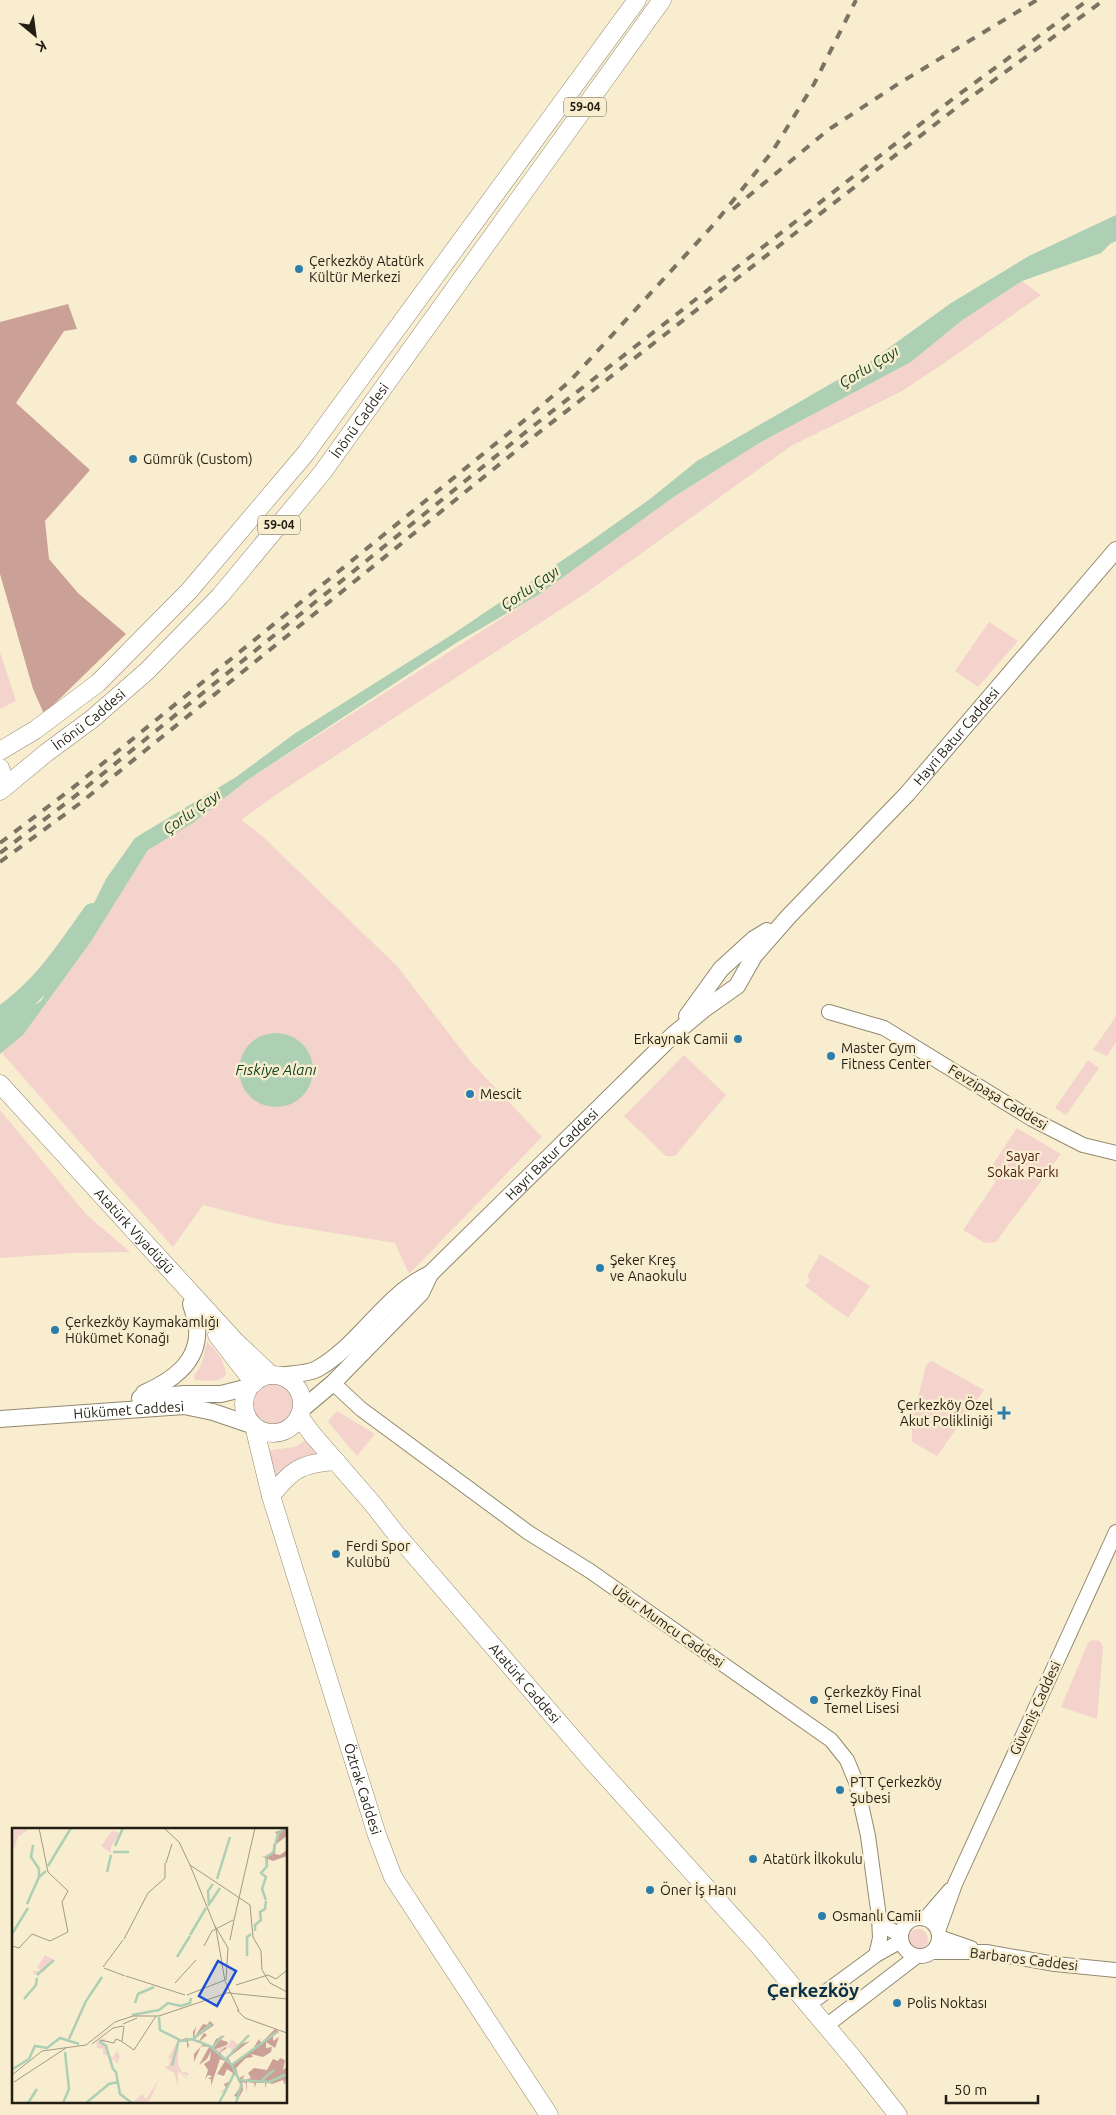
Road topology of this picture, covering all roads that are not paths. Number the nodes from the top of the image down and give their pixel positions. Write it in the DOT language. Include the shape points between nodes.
graph roads {
  1 [pos="637,0"];
  2 [pos="662,0"];
  3 [pos="490,202"];
  4 [pos="508,214"];
  5 [pos="1116,550"];
  6 [pos="0,751"];
  7 [pos="0,768"];
  8 [pos="0,790"];
  9 [pos="789,916"];
  10 [pos="721,970"];
  11 [pos="744,974"];
  12 [pos="728,992"];
  13 [pos="829,1012"];
  14 [pos="673,1036"];
  15 [pos="0,1084"];
  16 [pos="0,1099"];
  17 [pos="1116,1153"];
  18 [pos="430,1274"];
  19 [pos="191,1304"];
  20 [pos="275,1376"];
  21 [pos="333,1383"];
  22 [pos="251,1385"];
  23 [pos="132,1399"];
  24 [pos="300,1413"];
  25 [pos="4,1414"];
  26 [pos="254,1426"];
  27 [pos="336,1461"];
  28 [pos="270,1496"];
  29 [pos="1116,1532"];
  30 [pos="956,1884"];
  31 [pos="879,1917"];
  32 [pos="925,1919"];
  33 [pos="938,1934"];
  34 [pos="901,1938"];
  35 [pos="932,1952"];
  36 [pos="986,1952"];
  37 [pos="876,1954"];
  38 [pos="916,1956"];
  39 [pos="1116,1970"];
  40 [pos="808,2005"];
  41 [pos="826,2026"];
  42 [pos="549,2115"];
  43 [pos="898,2115"];
  1 -- 3 [label="main road, İnönü Caddesi / 59-04"];
  2 -- 4 [label="main road, İnönü Caddesi / 59-04"];
  3 -- 4 [label="main road"];
  3 -- 6 [label="main road, İnönü Caddesi / 59-04" via="306,453 189,591 98,682 35,730"];
  4 -- 8 [label="main road, İnönü Caddesi / 59-04" via="322,473 220,596 147,671 92,719"];
  5 -- 9 [label="main road, Hayri Batur Caddesi" via="907,794"];
  7 -- 8 [label="main road" via="4,779"];
  9 -- 10 [label="main road, Hayri Batur Caddesi" via="754,939"];
  9 -- 11 [label="main road, Hayri Batur Caddesi" via="754,956"];
  10 -- 11 [label="main road" via="738,966"];
  10 -- 12 [label="main road" via="718,987"];
  10 -- 14 [label="main road, Hayri Batur Caddesi"];
  11 -- 12 [label="main road, Hayri Batur Caddesi" via="747,990"];
  12 -- 14 [label="main road, Hayri Batur Caddesi"];
  13 -- 17 [label="street, Fevzipaşa Caddesi" via="884,1028 1032,1119 1083,1145"];
  14 -- 18 [label="main road, Hayri Batur Caddesi"];
  15 -- 20 [label="main road, Atatürk Viyadüğü" via="224,1328"];
  16 -- 19 [label="main road, Atatürk Viyadüğü" via="161,1267"];
  18 -- 20 [label="main road, Hayri Batur Caddesi" via="414,1281 350,1343 316,1370"];
  18 -- 21 [label="main road, Hayri Batur Caddesi" via="421,1292"];
  19 -- 22 [label="main road, Atatürk Viyadüğü"];
  19 -- 23 [label="main road" via="197,1328 190,1358 183,1369 163,1384"];
  20 -- 22 [label="main road" via="263,1377"];
  20 -- 24 [label="main road" via="294,1384 299,1391"];
  21 -- 24 [label="main road, Hayri Batur Caddesi"];
  21 -- 31 [label="street, Uğur Mumcu Caddesi" via="360,1409 513,1522 590,1571 831,1740 847,1760 856,1782 868,1836"];
  22 -- 23 [label="main road, Hükümet Caddesi" via="221,1394"];
  22 -- 26 [label="main road" via="244,1397 244,1408"];
  23 -- 25 [label="main road, Hükümet Caddesi"];
  24 -- 26 [label="main road" via="294,1424 279,1433 262,1431"];
  24 -- 27 [label="main road, Atatürk Caddesi" via="312,1434"];
  25 -- 26 [label="main road, Hükümet Caddesi" via="184,1406"];
  26 -- 28 [label="main road, Öztrak Caddesi"];
  27 -- 28 [label="main road" via="298,1468"];
  27 -- 40 [label="main road, Atatürk Caddesi" via="593,1762"];
  28 -- 42 [label="main road, Öztrak Caddesi" via="393,1877"];
  29 -- 30 [label="street, Güveniş Caddesi"];
  30 -- 32 [label="street"];
  30 -- 33 [label="street"];
  31 -- 34 [label="street"];
  31 -- 37 [label="street, Uğur Mumcu Caddesi" via="880,1938"];
  32 -- 33 [label="street"];
  32 -- 34 [label="street" via="912,1920 903,1929"];
  33 -- 35 [label="street" via="936,1948"];
  33 -- 36 [label="street"];
  34 -- 37 [label="street"];
  34 -- 38 [label="street" via="907,1950"];
  35 -- 36 [label="street, Barbaros Caddesi"];
  35 -- 38 [label="street"];
  36 -- 39 [label="street, Barbaros Caddesi"];
  37 -- 40 [label="street"];
  38 -- 41 [label="street"];
  40 -- 41 [label="main road, Atatürk Caddesi"];
  41 -- 43 [label="main road, Atatürk Caddesi"];
}
